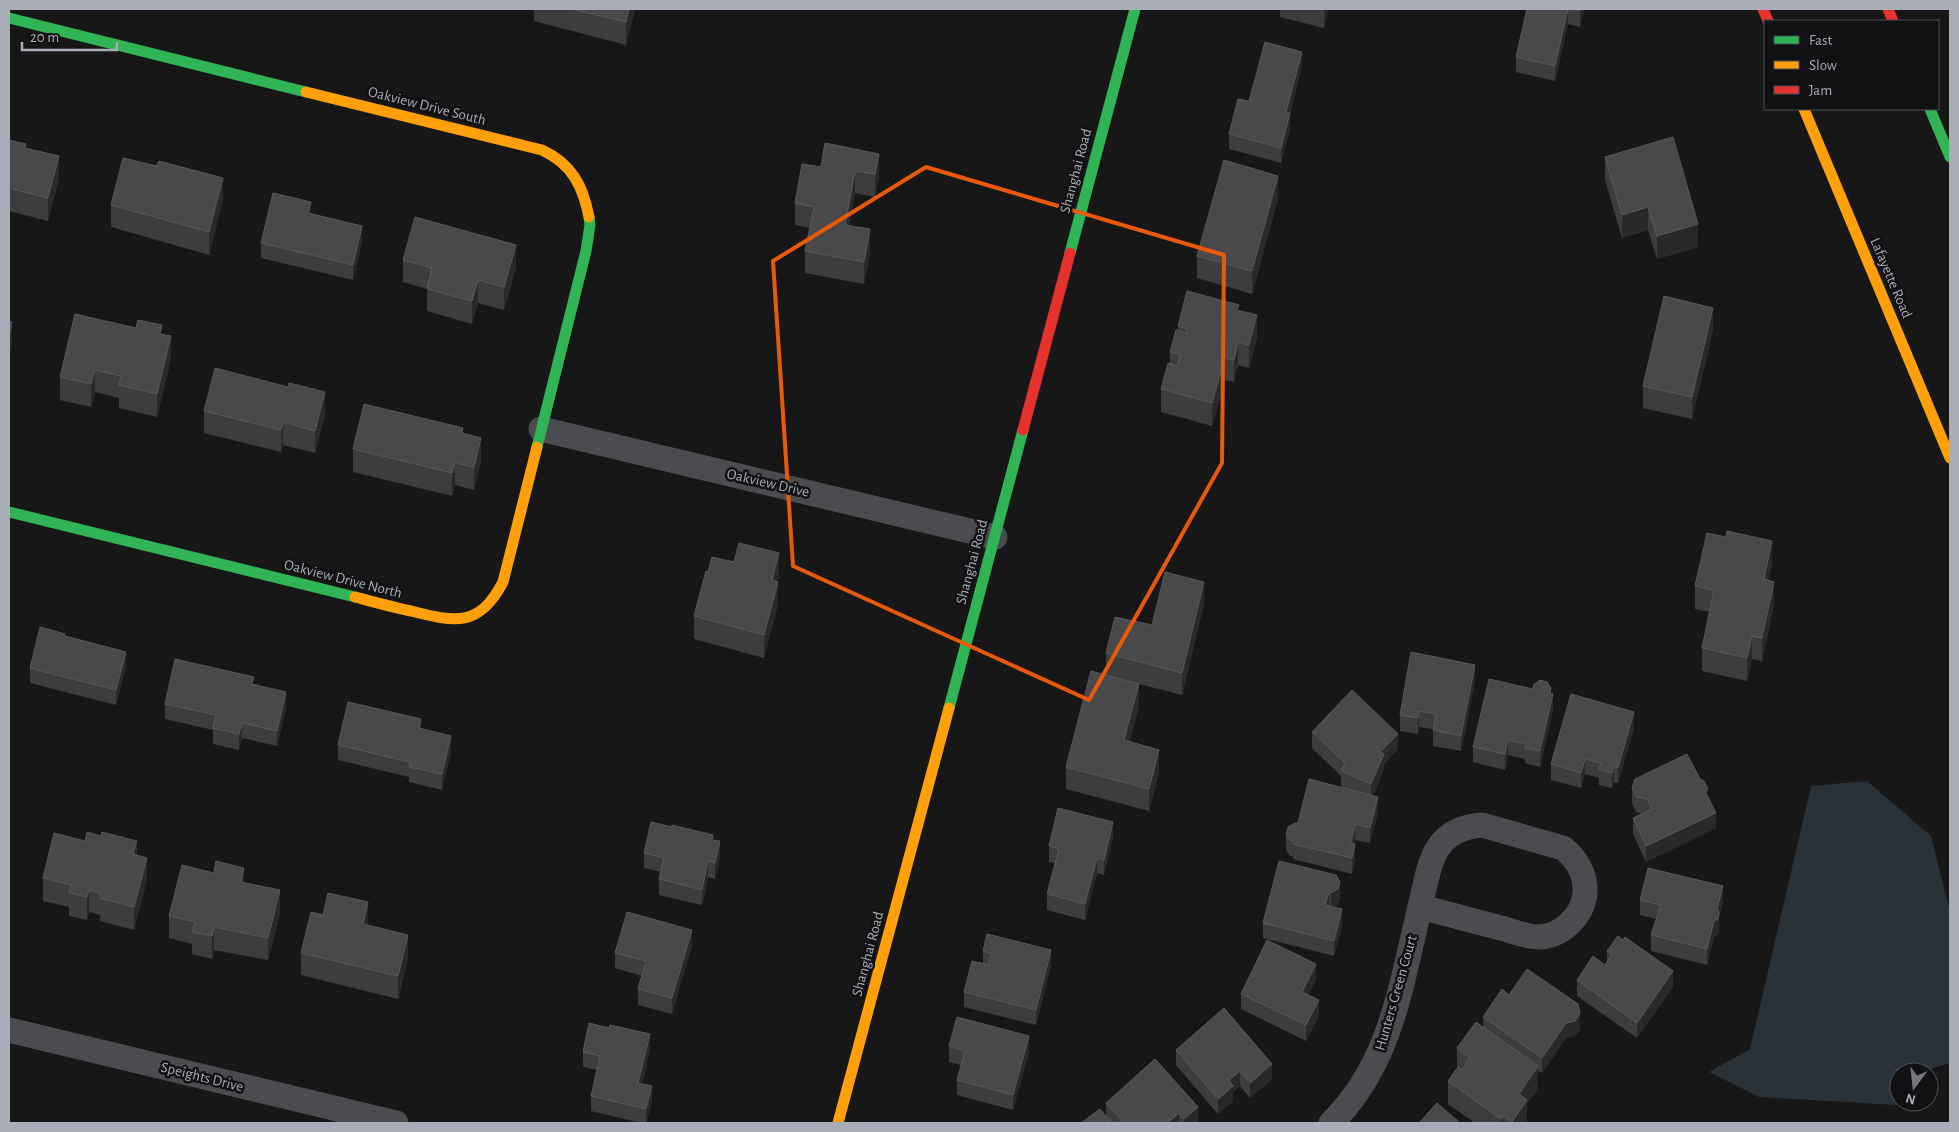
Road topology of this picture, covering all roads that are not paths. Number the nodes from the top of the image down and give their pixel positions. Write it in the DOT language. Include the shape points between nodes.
graph roads {
  1 [pos="1135,9"];
  2 [pos="9,18"];
  3 [pos="1804,110"];
  4 [pos="1930,110"];
  5 [pos="1950,157"];
  6 [pos="541,429"];
  7 [pos="1950,458"];
  8 [pos="9,512"];
  9 [pos="995,537"];
  10 [pos="1420,907"];
  11 [pos="9,1030"];
  12 [pos="396,1123"];
  13 [pos="838,1123"];
  14 [pos="1331,1123"];
  1 -- 9 [label="main road, Shanghai Road"];
  2 -- 6 [label="main road, Oakview Drive South" via="542,150 555,156 576,177 586,196 590,225"];
  3 -- 7 [label="main road, Lafayette Road"];
  4 -- 5 [label="main road"];
  6 -- 8 [label="main road, Oakview Drive North" via="503,582 487,607 461,620 437,618"];
  6 -- 9 [label="street, Oakview Drive"];
  9 -- 13 [label="main road, Shanghai Road"];
  10 -- 10 [label="street, Hunters Green Court" via="1537,937 1544,936 1570,924 1579,912 1584,898 1584,876 1563,848 1482,825 1467,826 1448,836 1437,848"];
  10 -- 14 [label="street, Hunters Green Court" via="1385,1041 1360,1089"];
  11 -- 12 [label="street, Speights Drive"];
}
